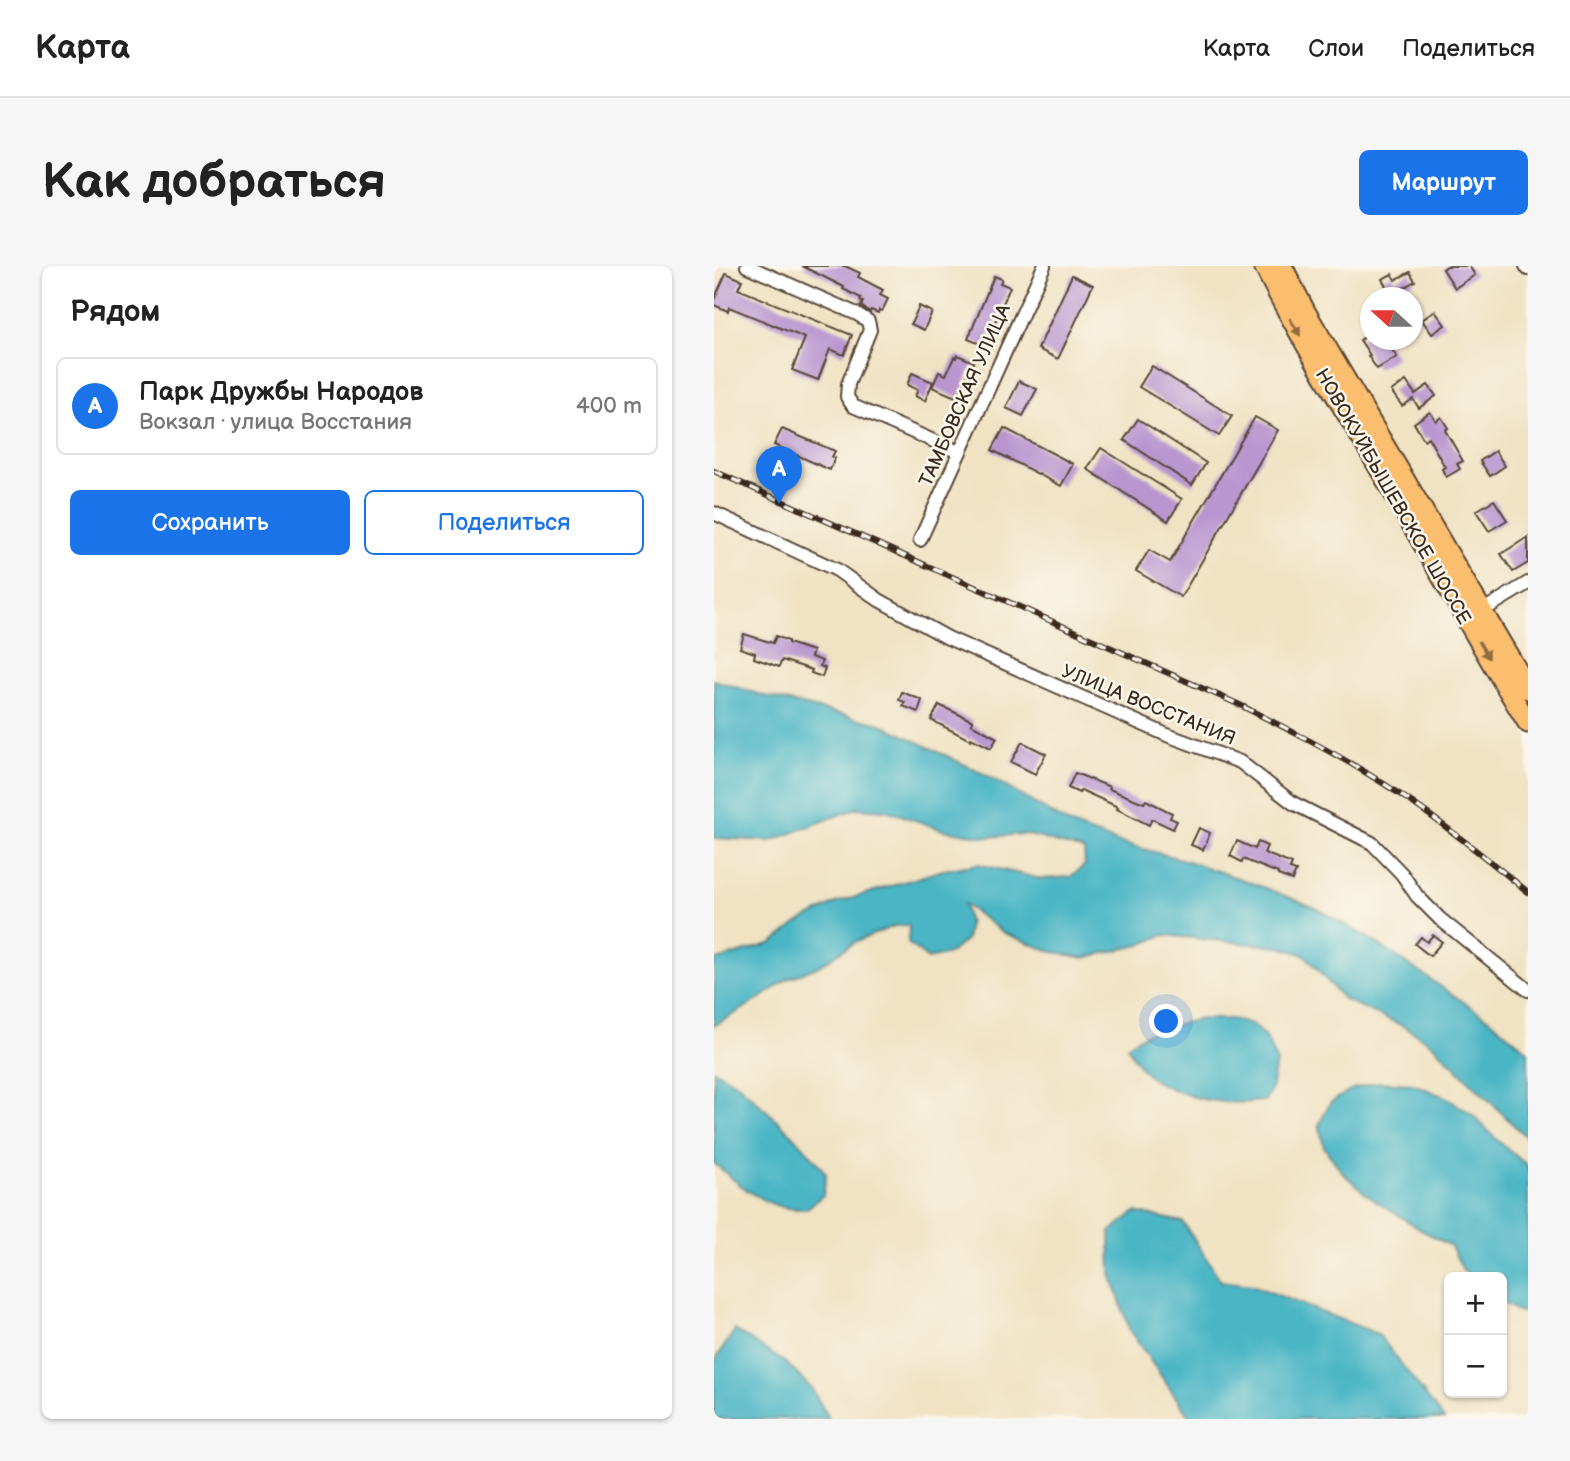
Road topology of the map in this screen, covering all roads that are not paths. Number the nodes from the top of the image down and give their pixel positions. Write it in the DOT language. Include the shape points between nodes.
graph roads {
  1 [pos="747,266"];
  2 [pos="1044,266"];
  3 [pos="1264,266"];
  4 [pos="1282,266"];
  5 [pos="959,452"];
  6 [pos="714,513"];
  7 [pos="920,540"];
  8 [pos="1528,583"];
  9 [pos="1482,611"];
  10 [pos="1528,690"];
  11 [pos="1528,723"];
  12 [pos="1528,989"];
  1 -- 5 [label="street" via="868,321 870,330 847,397 853,405"];
  2 -- 5 [label="street, ТАМБОВСКАЯ УЛИЦА"];
  3 -- 11 [label="main road, НОВОКУЙБЫШЕВСКОЕ ШОССЕ, one-way"];
  4 -- 9 [label="main road, НОВОКУЙБЫШЕВСКОЕ ШОССЕ"];
  5 -- 7 [label="street, ТАМБОВСКАЯ УЛИЦА"];
  6 -- 12 [label="street, УЛИЦА ВОССТАНИЯ" via="837,570 879,600 948,638 1167,735 1240,762 1293,803 1371,843 1440,919"];
  8 -- 9 [label="street"];
  9 -- 10 [label="main road, НОВОКУЙБЫШЕВСКОЕ ШОССЕ"];
}
